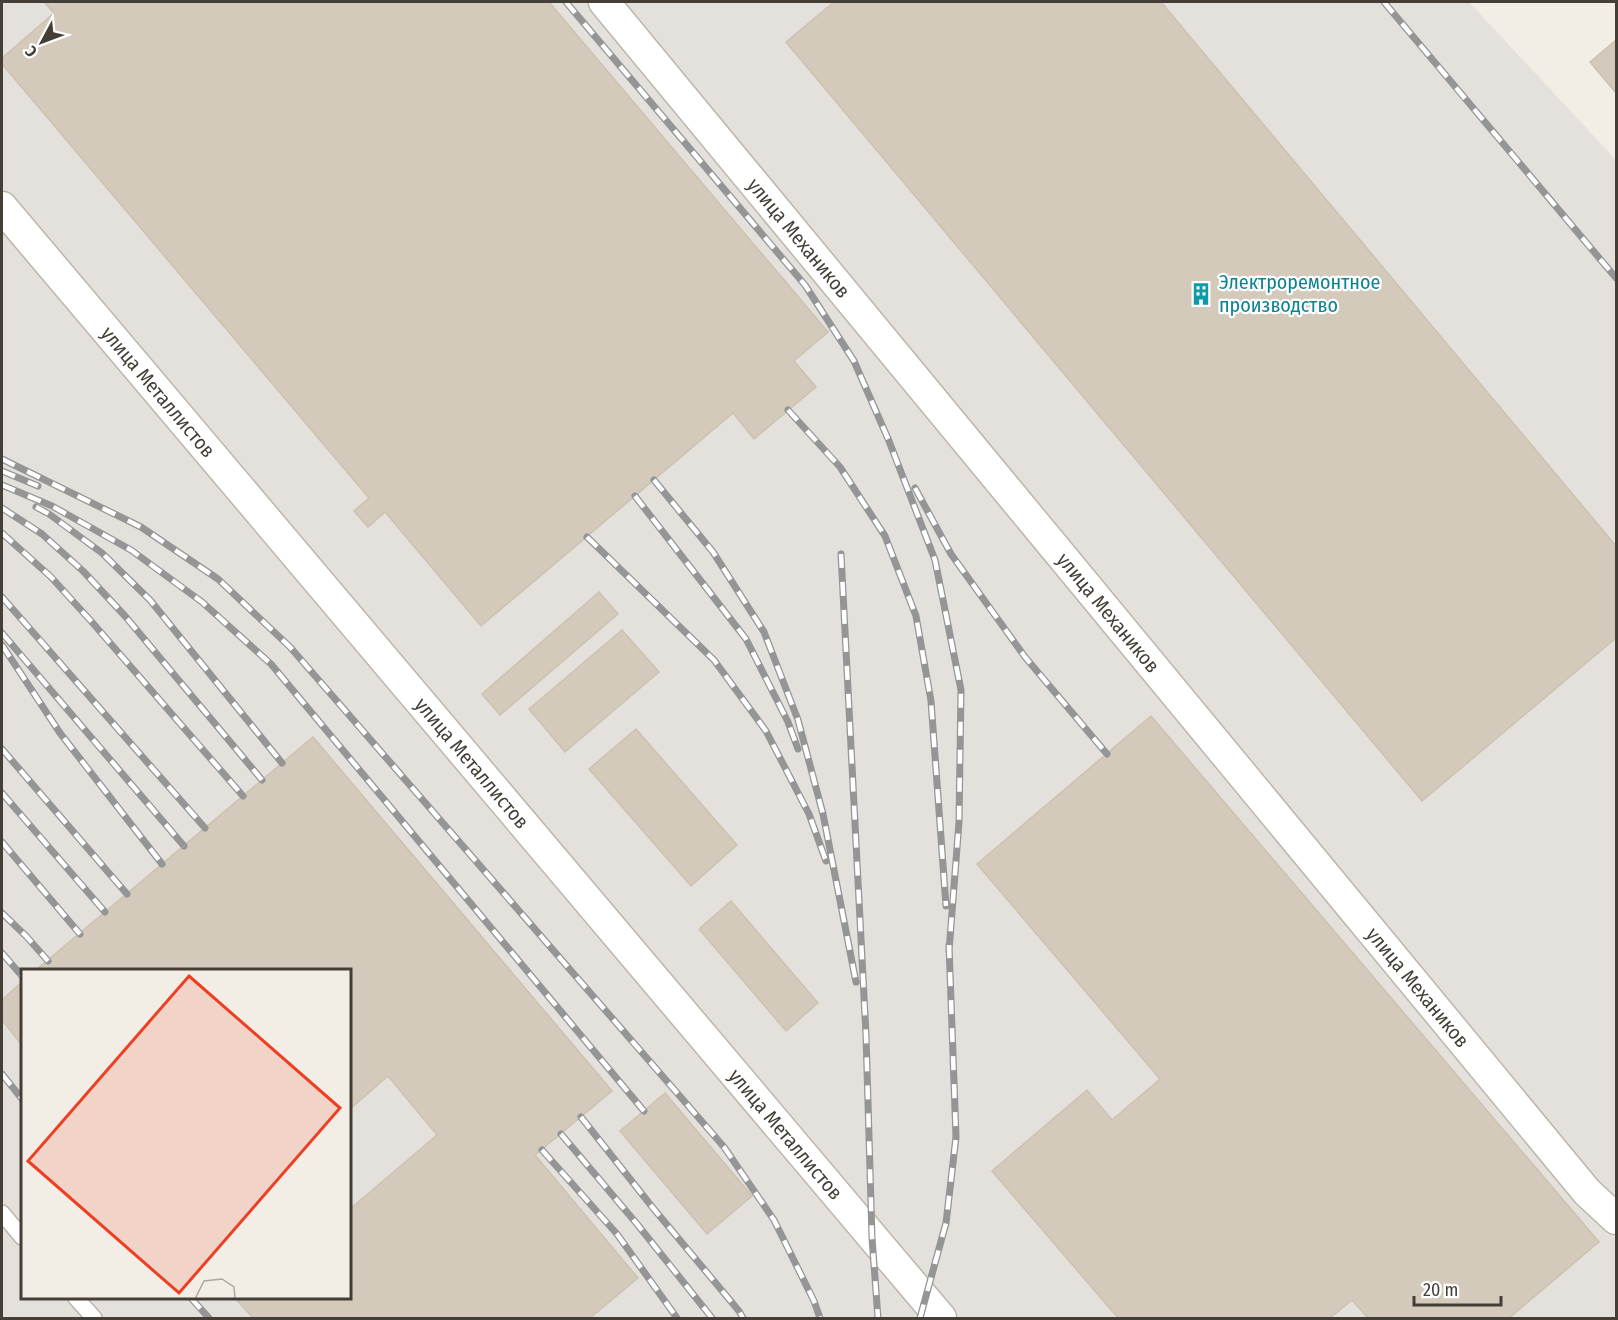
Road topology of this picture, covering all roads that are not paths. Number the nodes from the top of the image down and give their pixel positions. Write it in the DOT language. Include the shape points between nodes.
graph roads {
  1 [pos="604,2"];
  2 [pos="2,207"];
  3 [pos="2,1213"];
  4 [pos="1617,1219"];
  5 [pos="21,1236"];
  6 [pos="76,1299"];
  7 [pos="94,1318"];
  8 [pos="941,1318"];
  1 -- 4 [label="street, улица Механиков" via="1587,1192"];
  2 -- 8 [label="street, улица Металлистов"];
  3 -- 5 [label="lane"];
  6 -- 7 [label="lane"];
}
